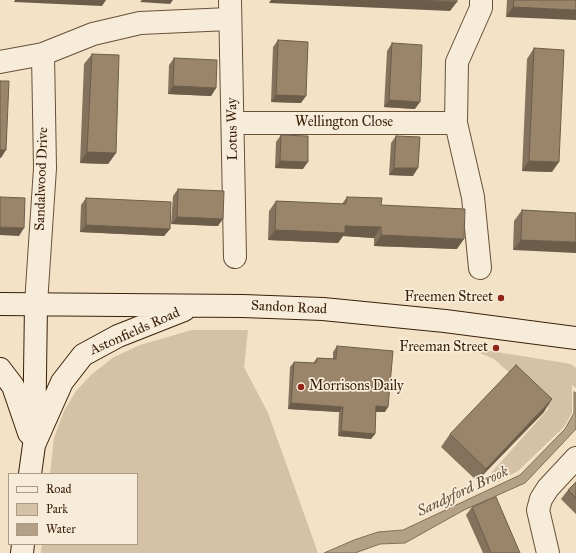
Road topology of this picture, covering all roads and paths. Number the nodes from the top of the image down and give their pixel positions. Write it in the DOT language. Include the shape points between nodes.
graph roads {
  1 [pos="481,0"];
  2 [pos="229,10"];
  3 [pos="43,54"];
  4 [pos="0,62"];
  5 [pos="233,123"];
  6 [pos="456,123"];
  7 [pos="235,257"];
  8 [pos="480,268"];
  9 [pos="0,304"];
  10 [pos="36,304"];
  11 [pos="194,306"];
  12 [pos="576,338"];
  13 [pos="0,369"];
  14 [pos="34,445"];
  15 [pos="576,458"];
  16 [pos="30,473"];
  17 [pos="548,553"];
  1 -- 6 [label="street" via="481,8 457,62"];
  2 -- 3 [label="street" via="140,23 93,34"];
  2 -- 5 [label="street, Lotus Way"];
  3 -- 4 [label="street"];
  3 -- 10 [label="street, Sandalwood Drive" via="44,168"];
  5 -- 6 [label="street, Wellington Close"];
  5 -- 7 [label="street, Lotus Way"];
  6 -- 8 [label="street" via="473,197"];
  9 -- 10 [label="street, Sandon Road"];
  10 -- 11 [label="street, Sandon Road"];
  10 -- 14 [label="street, Astonfields Road"];
  11 -- 12 [label="street, Sandon Road" via="323,309"];
  11 -- 14 [label="street, Astonfields Road" via="118,336 83,355 62,382"];
  13 -- 14 [label="street, Astonfields Road" via="12,386"];
  14 -- 16 [label="street, Astonfields Road"];
  15 -- 17 [label="street" via="541,499 538,510"];
}
